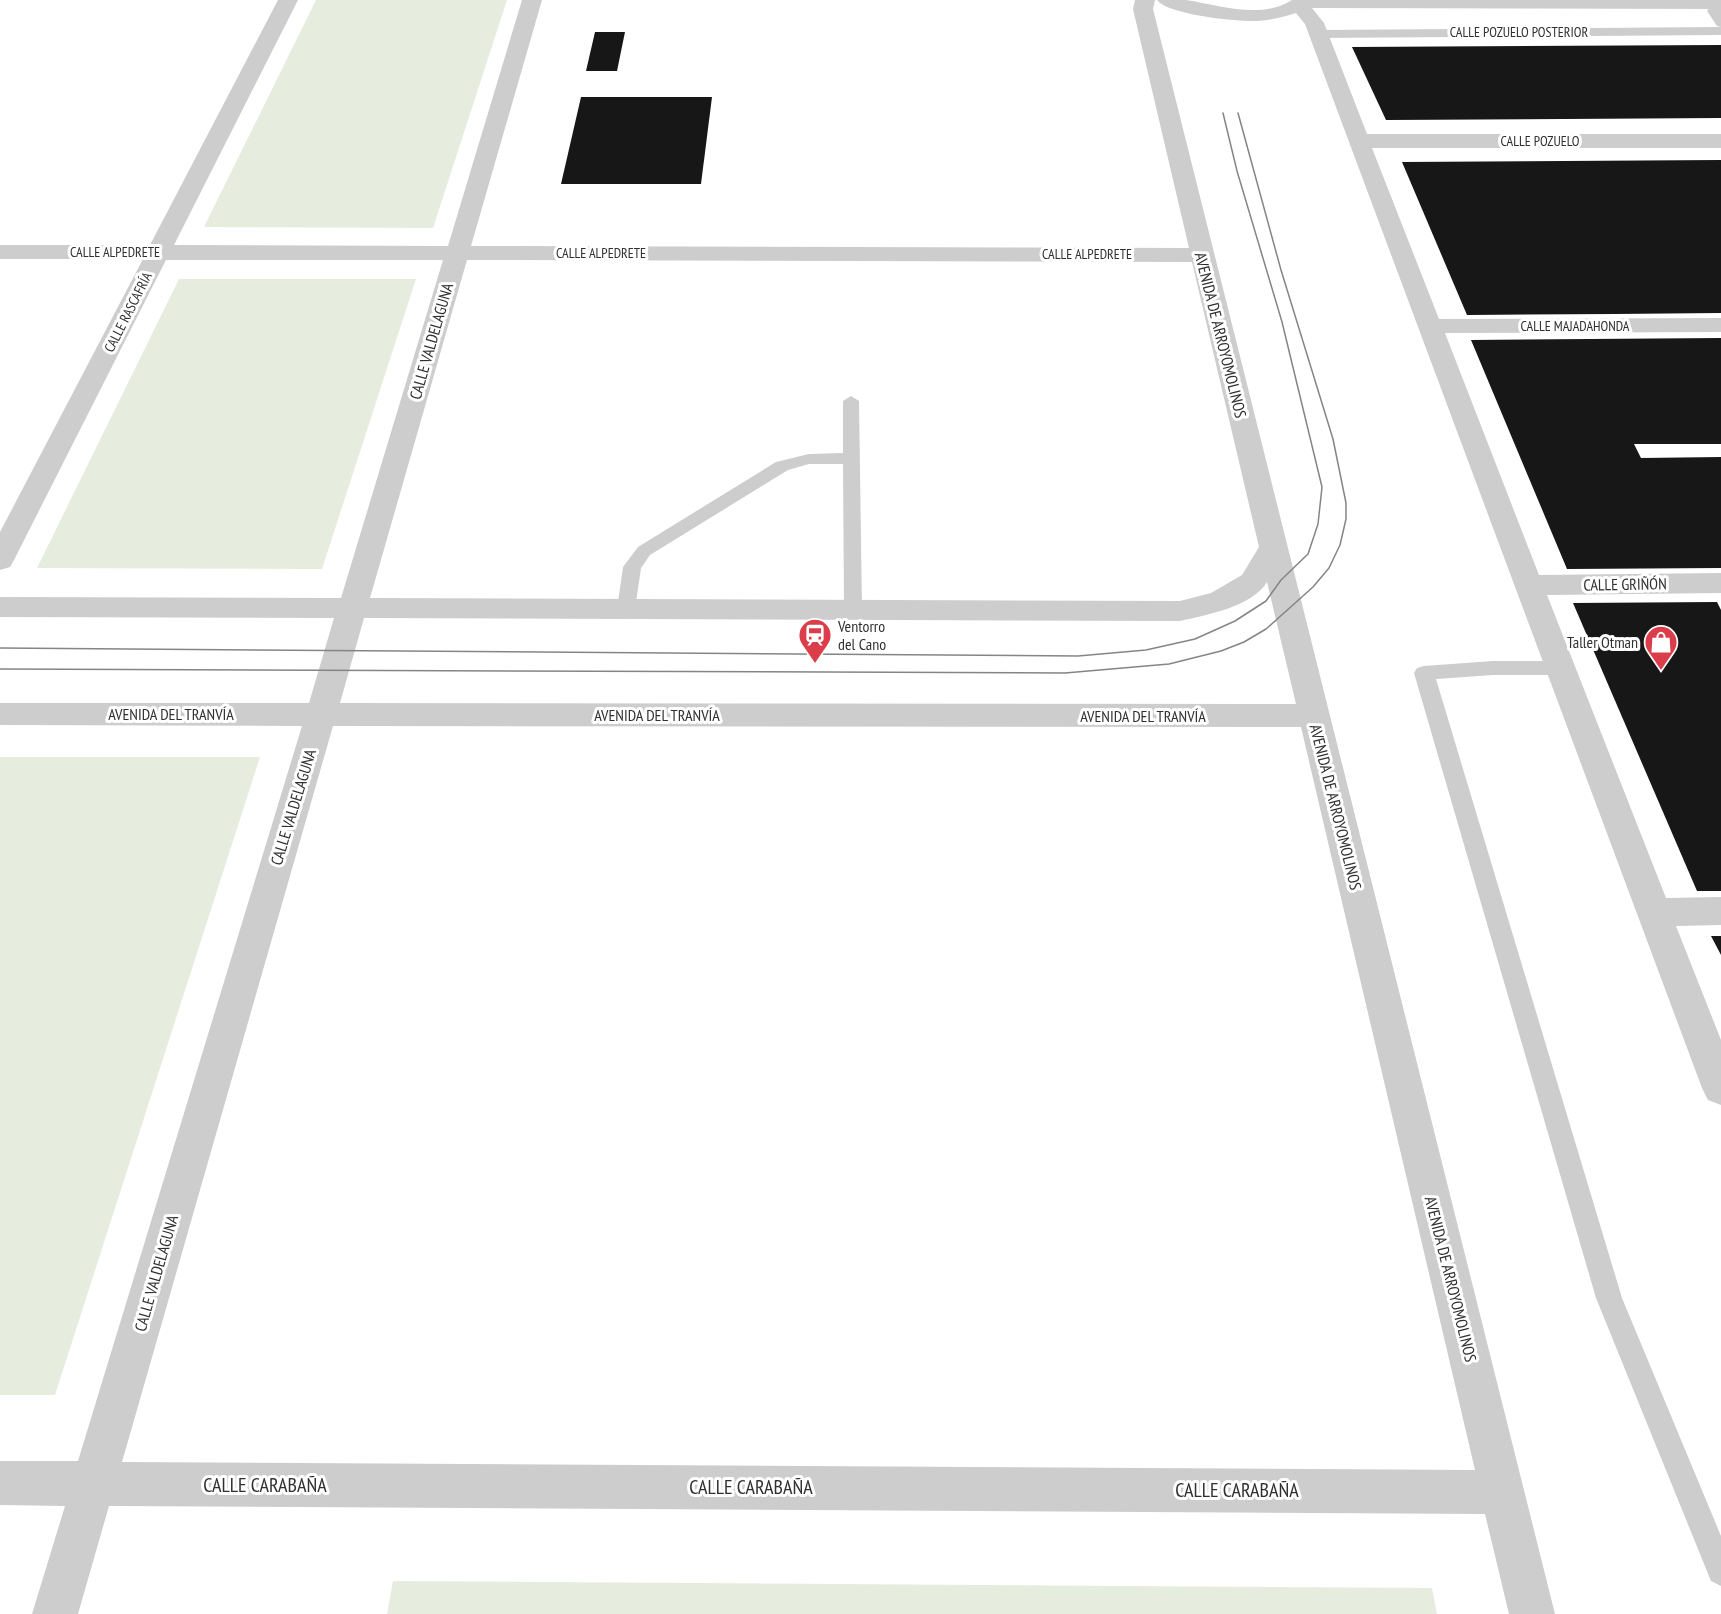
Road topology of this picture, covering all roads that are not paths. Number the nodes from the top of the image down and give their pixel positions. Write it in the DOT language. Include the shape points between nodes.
graph roads {
  1 [pos="288,0"];
  2 [pos="532,0"];
  3 [pos="1145,0"];
  4 [pos="1167,0"];
  5 [pos="1303,2"];
  6 [pos="1720,3"];
  7 [pos="1721,22"];
  8 [pos="1721,31"];
  9 [pos="1318,34"];
  10 [pos="1359,141"];
  11 [pos="1721,141"];
  12 [pos="0,252"];
  13 [pos="158,252"];
  14 [pos="457,253"];
  15 [pos="1202,255"];
  16 [pos="1721,325"];
  17 [pos="1430,326"];
  18 [pos="851,401"];
  19 [pos="852,458"];
  20 [pos="1273,547"];
  21 [pos="0,560"];
  22 [pos="1721,583"];
  23 [pos="1528,585"];
  24 [pos="0,607"];
  25 [pos="352,608"];
  26 [pos="626,609"];
  27 [pos="853,609"];
  28 [pos="1560,668"];
  29 [pos="0,714"];
  30 [pos="321,714"];
  31 [pos="1314,716"];
  32 [pos="1721,911"];
  33 [pos="1653,912"];
  34 [pos="1721,1088"];
  35 [pos="0,1483"];
  36 [pos="94,1484"];
  37 [pos="1502,1492"];
  38 [pos="1721,1571"];
  39 [pos="55,1614"];
  40 [pos="1532,1614"];
  1 -- 13 [label="street, CALLE RASCAFRÍA"];
  2 -- 14 [label="street, CALLE VALDELAGUNA"];
  3 -- 15 [label="street, AVENIDA DE ARROYOMOLINOS" via="1143,9"];
  4 -- 5 [label="street" via="1199,11 1236,16 1271,13"];
  5 -- 6 [label="street"];
  5 -- 9 [label="street"];
  6 -- 7 [label="lane" via="1713,11"];
  8 -- 9 [label="lane, CALLE POZUELO POSTERIOR"];
  9 -- 10 [label="street"];
  10 -- 11 [label="street, CALLE POZUELO"];
  10 -- 17 [label="street"];
  12 -- 13 [label="street, CALLE ALPEDRETE"];
  13 -- 14 [label="street, CALLE ALPEDRETE"];
  13 -- 21 [label="street, CALLE RASCAFRÍA"];
  14 -- 15 [label="street, CALLE ALPEDRETE"];
  14 -- 25 [label="street, CALLE VALDELAGUNA"];
  15 -- 20 [label="street, AVENIDA DE ARROYOMOLINOS"];
  16 -- 17 [label="street, CALLE MAJADAHONDA"];
  17 -- 23 [label="street"];
  18 -- 19 [label="lane"];
  19 -- 26 [label="lane" via="808,459 782,466 644,550 632,567"];
  19 -- 27 [label="lane"];
  20 -- 27 [label="street" via="1253,582 1220,602 1180,611"];
  20 -- 31 [label="street, AVENIDA DE ARROYOMOLINOS"];
  22 -- 23 [label="street, CALLE GRIÑÓN"];
  23 -- 28 [label="street"];
  24 -- 25 [label="street"];
  25 -- 26 [label="street"];
  25 -- 30 [label="street, CALLE VALDELAGUNA"];
  26 -- 27 [label="street"];
  28 -- 33 [label="street"];
  28 -- 38 [label="lane" via="1424,673 1609,1298"];
  29 -- 30 [label="street, AVENIDA DEL TRANVÍA"];
  30 -- 31 [label="street, AVENIDA DEL TRANVÍA"];
  30 -- 36 [label="street, CALLE VALDELAGUNA"];
  31 -- 37 [label="street, AVENIDA DE ARROYOMOLINOS"];
  32 -- 33 [label="street"];
  33 -- 34 [label="street"];
  35 -- 36 [label="street, CALLE CARABAÑA"];
  36 -- 37 [label="street, CALLE CARABAÑA"];
  36 -- 39 [label="street, CALLE VALDELAGUNA"];
  37 -- 40 [label="street, AVENIDA DE ARROYOMOLINOS"];
}
